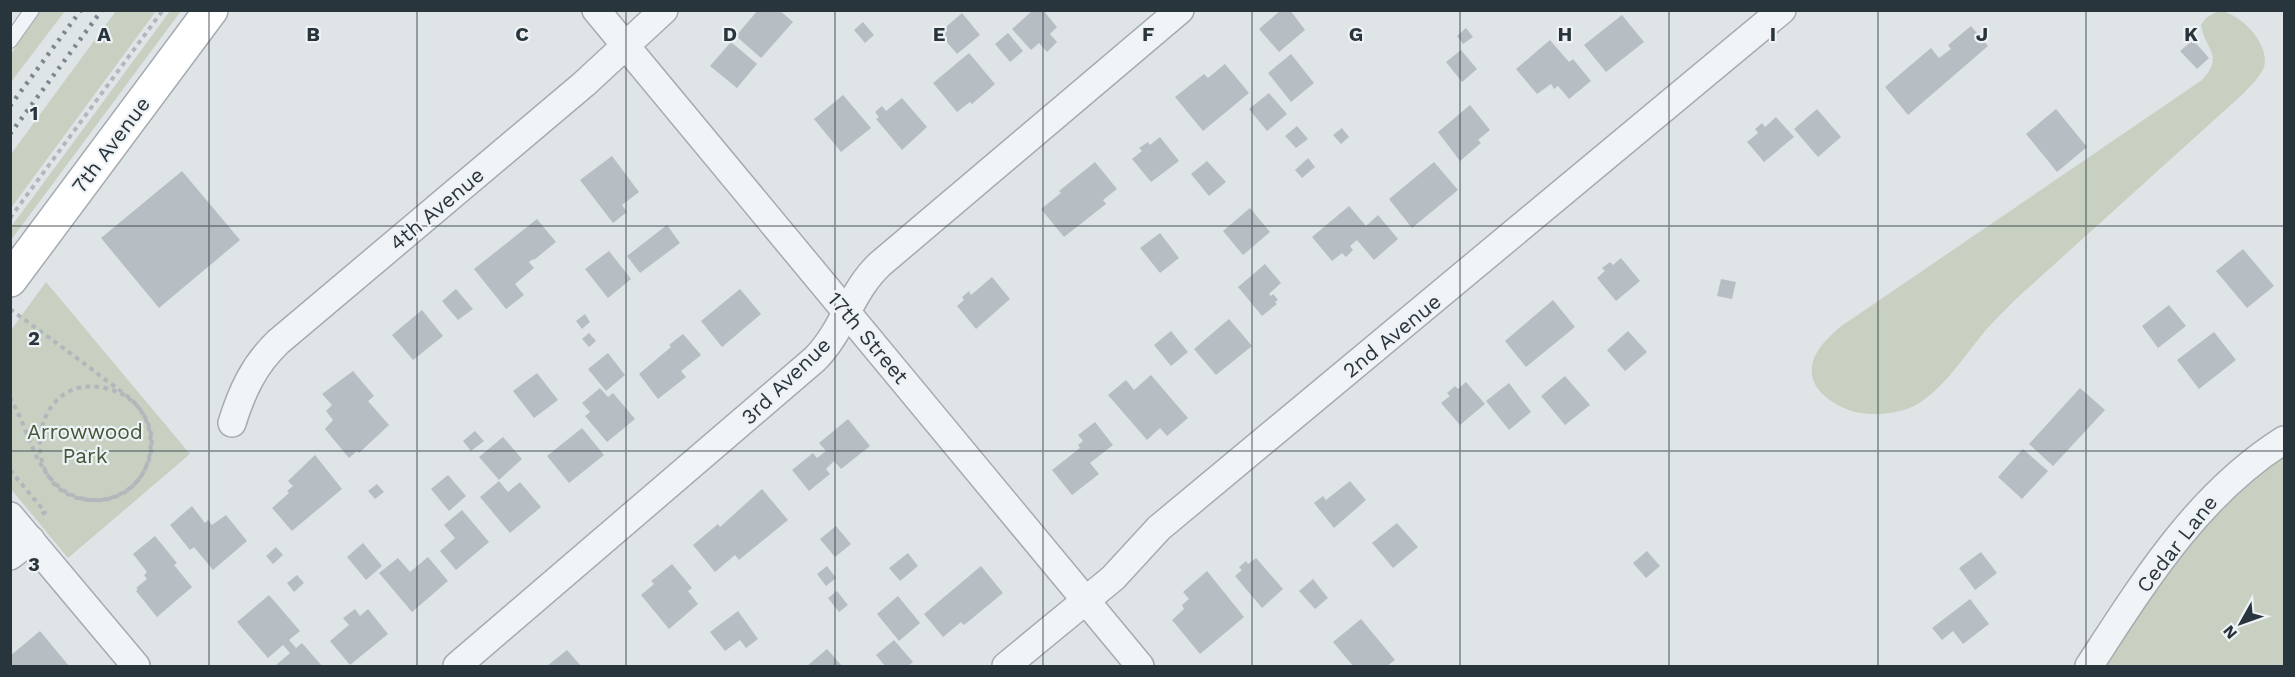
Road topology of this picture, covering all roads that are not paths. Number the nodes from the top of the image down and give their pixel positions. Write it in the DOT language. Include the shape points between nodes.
graph roads {
  1 [pos="32,10"];
  2 [pos="211,10"];
  3 [pos="596,10"];
  4 [pos="664,10"];
  5 [pos="1180,10"];
  6 [pos="1782,10"];
  7 [pos="10,41"];
  8 [pos="627,46"];
  9 [pos="10,280"];
  10 [pos="847,313"];
  11 [pos="232,423"];
  12 [pos="2284,440"];
  13 [pos="10,516"];
  14 [pos="20,548"];
  15 [pos="1086,600"];
  16 [pos="136,666"];
  17 [pos="457,666"];
  18 [pos="1006,666"];
  19 [pos="1140,666"];
  20 [pos="2089,666"];
  1 -- 7 [label="lane"];
  2 -- 9 [label="street, 7th Avenue"];
  3 -- 8 [label="street, 17th Street"];
  4 -- 8 [label="street, 4th Avenue"];
  5 -- 10 [label="street, 3rd Avenue" via="880,264 861,285"];
  6 -- 15 [label="street, 2nd Avenue" via="1164,524"];
  8 -- 10 [label="street, 17th Street"];
  8 -- 11 [label="street, 4th Avenue" via="278,342 249,377"];
  10 -- 15 [label="street, 17th Street"];
  10 -- 17 [label="street, 3rd Avenue" via="815,359"];
  12 -- 20 [label="street, Cedar Lane" via="2231,480 2189,523"];
  13 -- 14 [label="street"];
  14 -- 16 [label="street"];
  15 -- 18 [label="street, 2nd Avenue"];
  15 -- 19 [label="street, 17th Street"];
}
